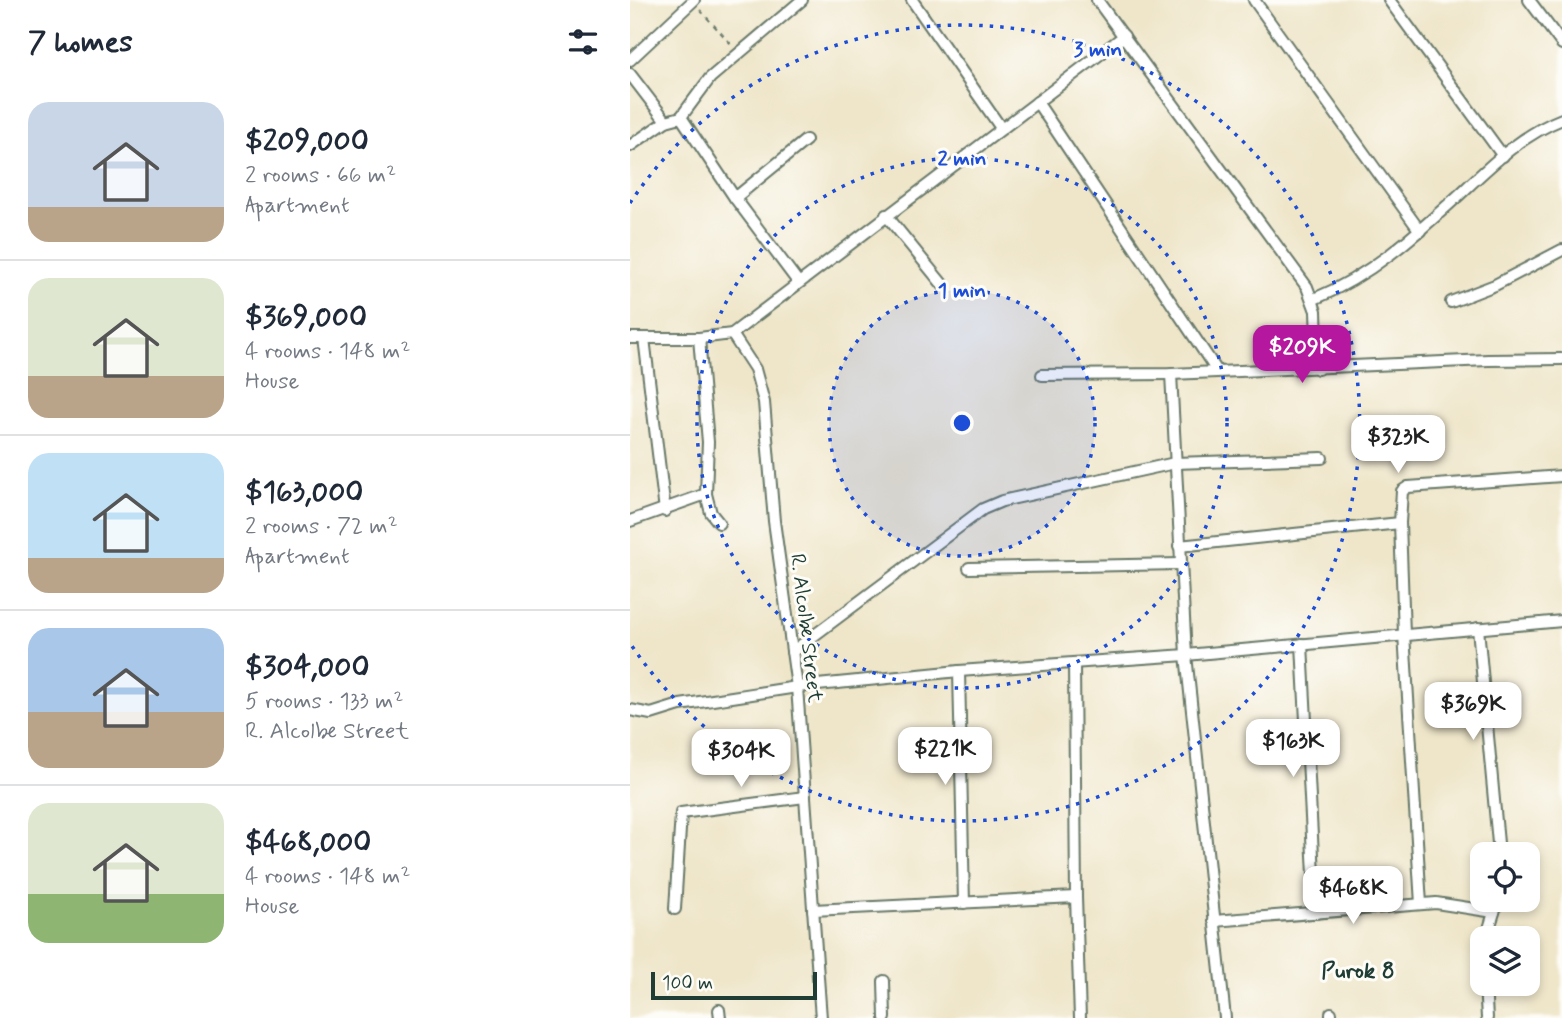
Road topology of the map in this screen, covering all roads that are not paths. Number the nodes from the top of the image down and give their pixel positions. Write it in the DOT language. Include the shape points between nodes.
graph roads {
  1 [pos="802,0"];
  2 [pos="912,0"];
  3 [pos="1097,0"];
  4 [pos="1254,0"];
  5 [pos="1389,0"];
  6 [pos="1530,0"];
  7 [pos="693,1"];
  8 [pos="1124,36"];
  9 [pos="1562,44"];
  10 [pos="630,60"];
  11 [pos="630,74"];
  12 [pos="1037,102"];
  13 [pos="681,117"];
  14 [pos="1562,119"];
  15 [pos="666,121"];
  16 [pos="1001,128"];
  17 [pos="806,141"];
  18 [pos="630,146"];
  19 [pos="1503,156"];
  20 [pos="735,198"];
  21 [pos="886,215"];
  22 [pos="1420,231"];
  23 [pos="1562,250"];
  24 [pos="798,282"];
  25 [pos="943,285"];
  26 [pos="1314,299"];
  27 [pos="1451,302"];
  28 [pos="732,334"];
  29 [pos="630,338"];
  30 [pos="644,338"];
  31 [pos="699,338"];
  32 [pos="1562,359"];
  33 [pos="1318,369"];
  34 [pos="1217,371"];
  35 [pos="1171,374"];
  36 [pos="1042,376"];
  37 [pos="1322,458"];
  38 [pos="1175,463"];
  39 [pos="1562,476"];
  40 [pos="706,494"];
  41 [pos="665,510"];
  42 [pos="630,521"];
  43 [pos="719,523"];
  44 [pos="1400,523"];
  45 [pos="1179,546"];
  46 [pos="1181,564"];
  47 [pos="968,568"];
  48 [pos="1562,621"];
  49 [pos="1478,628"];
  50 [pos="1404,634"];
  51 [pos="1302,644"];
  52 [pos="792,652"];
  53 [pos="1186,655"];
  54 [pos="1074,663"];
  55 [pos="959,670"];
  56 [pos="797,687"];
  57 [pos="630,710"];
  58 [pos="805,797"];
  59 [pos="1499,842"];
  60 [pos="1076,897"];
  61 [pos="964,903"];
  62 [pos="1420,904"];
  63 [pos="1470,907"];
  64 [pos="676,909"];
  65 [pos="813,910"];
  66 [pos="1494,912"];
  67 [pos="1316,913"];
  68 [pos="1214,921"];
  69 [pos="1490,926"];
  70 [pos="884,981"];
  71 [pos="1486,996"];
  72 [pos="821,1018"];
  73 [pos="886,1018"];
  74 [pos="1080,1018"];
  75 [pos="1225,1018"];
  76 [pos="1487,1018"];
  1 -- 13 [label="street" via="710,78"];
  2 -- 16 [label="street"];
  3 -- 8 [label="street"];
  4 -- 22 [label="street"];
  5 -- 19 [label="street"];
  6 -- 9 [label="street"];
  7 -- 10 [label="street"];
  8 -- 12 [label="street"];
  8 -- 26 [label="street"];
  11 -- 15 [label="street"];
  12 -- 16 [label="street"];
  12 -- 34 [label="street"];
  13 -- 15 [label="street"];
  13 -- 20 [label="street"];
  14 -- 19 [label="street" via="1532,133"];
  15 -- 18 [label="street"];
  16 -- 21 [label="street"];
  17 -- 20 [label="street"];
  19 -- 22 [label="street"];
  20 -- 24 [label="street"];
  21 -- 24 [label="street"];
  21 -- 25 [label="street"];
  22 -- 26 [label="street" via="1348,285"];
  23 -- 27 [label="street"];
  24 -- 28 [label="street"];
  26 -- 33 [label="street"];
  28 -- 31 [label="street"];
  28 -- 52 [label="street, R. Alcolbe Street" via="758,375 764,402"];
  29 -- 30 [label="street"];
  30 -- 31 [label="street"];
  30 -- 41 [label="street"];
  31 -- 40 [label="street" via="708,442"];
  32 -- 33 [label="street"];
  33 -- 34 [label="street"];
  34 -- 35 [label="street"];
  35 -- 36 [label="street"];
  35 -- 38 [label="street"];
  37 -- 38 [label="street"];
  38 -- 45 [label="street"];
  38 -- 52 [label="street" via="990,505"];
  39 -- 44 [label="street" via="1408,487 1402,491"];
  40 -- 41 [label="street"];
  40 -- 43 [label="street"];
  41 -- 42 [label="street"];
  44 -- 45 [label="street"];
  44 -- 50 [label="street"];
  45 -- 46 [label="street"];
  46 -- 47 [label="street"];
  46 -- 53 [label="street"];
  48 -- 49 [label="street"];
  49 -- 50 [label="street"];
  49 -- 59 [label="street"];
  50 -- 51 [label="street"];
  50 -- 62 [label="street"];
  51 -- 53 [label="street"];
  51 -- 67 [label="street"];
  52 -- 56 [label="street, R. Alcolbe Street"];
  53 -- 54 [label="street"];
  53 -- 68 [label="street"];
  54 -- 55 [label="street"];
  54 -- 60 [label="street"];
  55 -- 56 [label="street"];
  55 -- 61 [label="street"];
  56 -- 57 [label="street" via="680,705 651,714"];
  56 -- 58 [label="street, R. Alcolbe Street"];
  58 -- 64 [label="street" via="681,813"];
  58 -- 65 [label="street, R. Alcolbe Street"];
  60 -- 61 [label="street"];
  60 -- 74 [label="street"];
  61 -- 65 [label="street"];
  62 -- 63 [label="street"];
  62 -- 67 [label="street"];
  65 -- 72 [label="street, R. Alcolbe Street"];
  66 -- 69 [label="street"];
  67 -- 68 [label="street"];
  68 -- 75 [label="street"];
  70 -- 73 [label="street"];
  71 -- 76 [label="street"];
}
